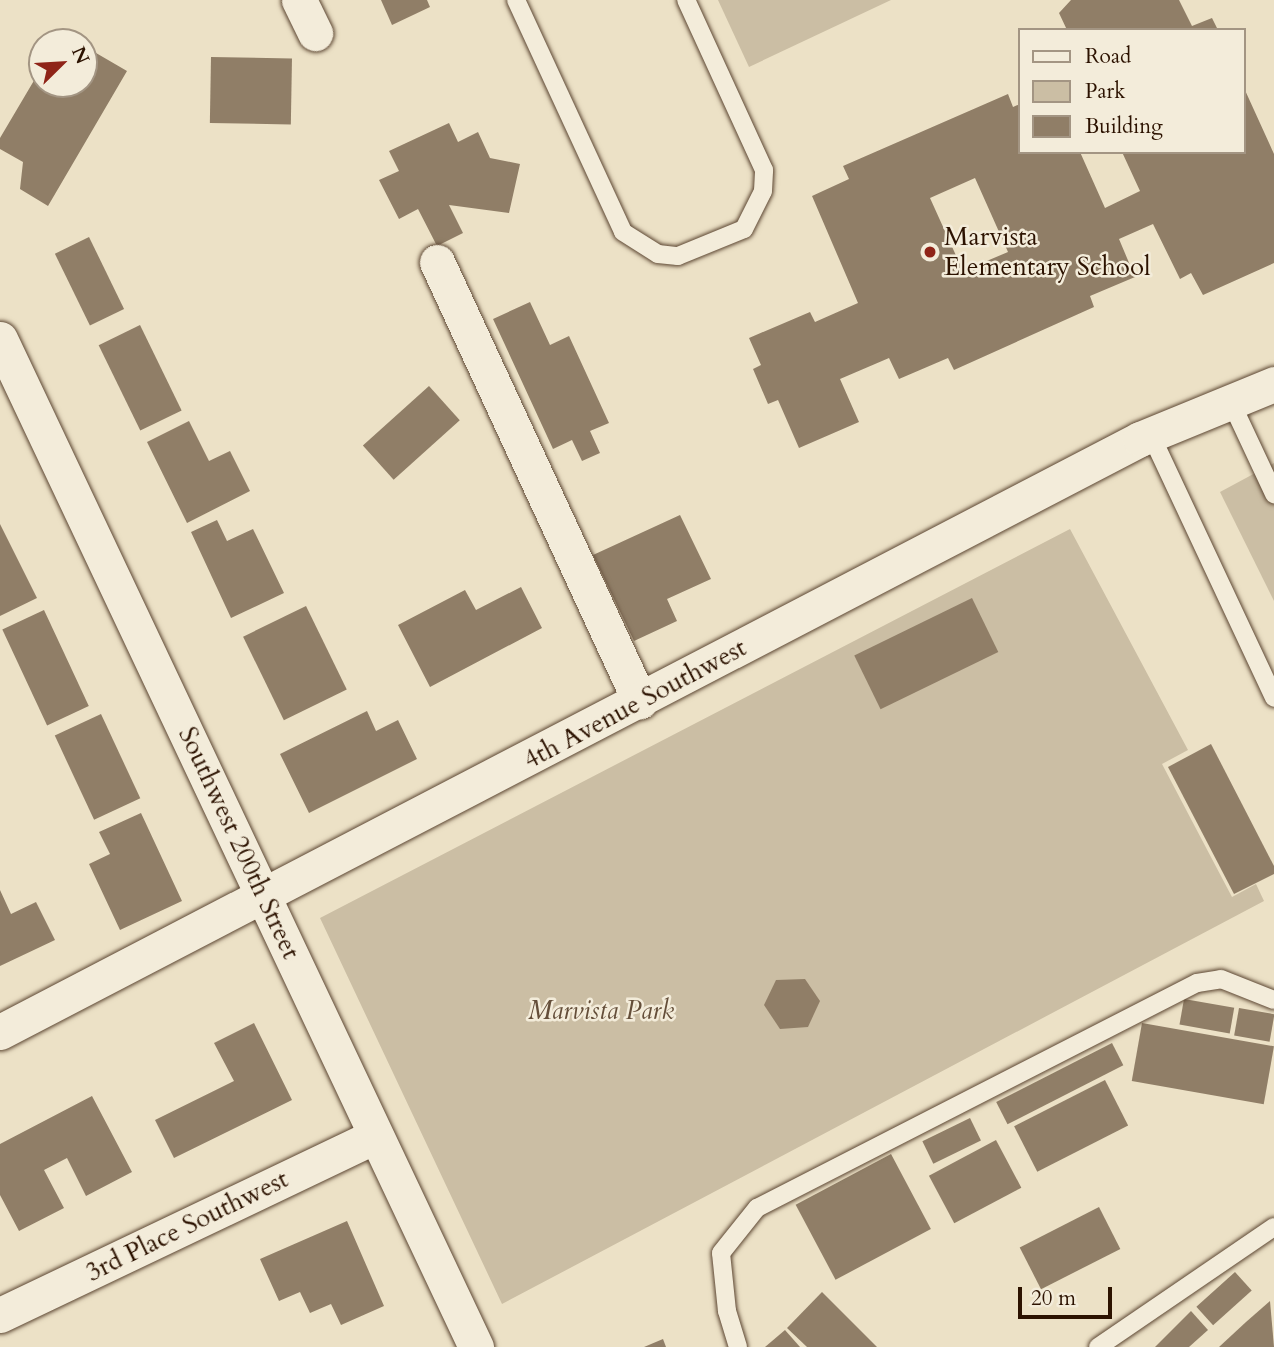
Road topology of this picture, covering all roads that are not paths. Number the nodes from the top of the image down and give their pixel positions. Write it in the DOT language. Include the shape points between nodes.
graph roads {
  1 [pos="299,0"];
  2 [pos="516,0"];
  3 [pos="686,0"];
  4 [pos="315,33"];
  5 [pos="437,262"];
  6 [pos="0,339"];
  7 [pos="1274,384"];
  8 [pos="1231,402"];
  9 [pos="1151,435"];
  10 [pos="1274,494"];
  11 [pos="1274,698"];
  12 [pos="640,701"];
  13 [pos="265,897"];
  14 [pos="1274,1000"];
  15 [pos="0,1032"];
  16 [pos="374,1137"];
  17 [pos="1274,1227"];
  18 [pos="0,1315"];
  19 [pos="476,1347"];
  20 [pos="738,1347"];
  21 [pos="1098,1347"];
  1 -- 4 [label="street"];
  2 -- 3 [label="lane" via="623,232 657,254 678,256 744,229 757,212 764,170"];
  5 -- 12 [label="street"];
  6 -- 13 [label="street, Southwest 200th Street"];
  7 -- 8 [label="street, 4th Avenue Southwest"];
  8 -- 9 [label="street, 4th Avenue Southwest"];
  8 -- 10 [label="lane"];
  9 -- 11 [label="lane"];
  9 -- 12 [label="street, 4th Avenue Southwest"];
  12 -- 13 [label="street, 4th Avenue Southwest"];
  13 -- 15 [label="street, 4th Avenue Southwest"];
  13 -- 16 [label="street, Southwest 200th Street"];
  14 -- 20 [label="lane" via="1221,979 1198,983 757,1208 721,1253 727,1311"];
  16 -- 18 [label="street, 3rd Place Southwest"];
  16 -- 19 [label="street, Southwest 200th Street"];
  17 -- 21 [label="lane"];
}
